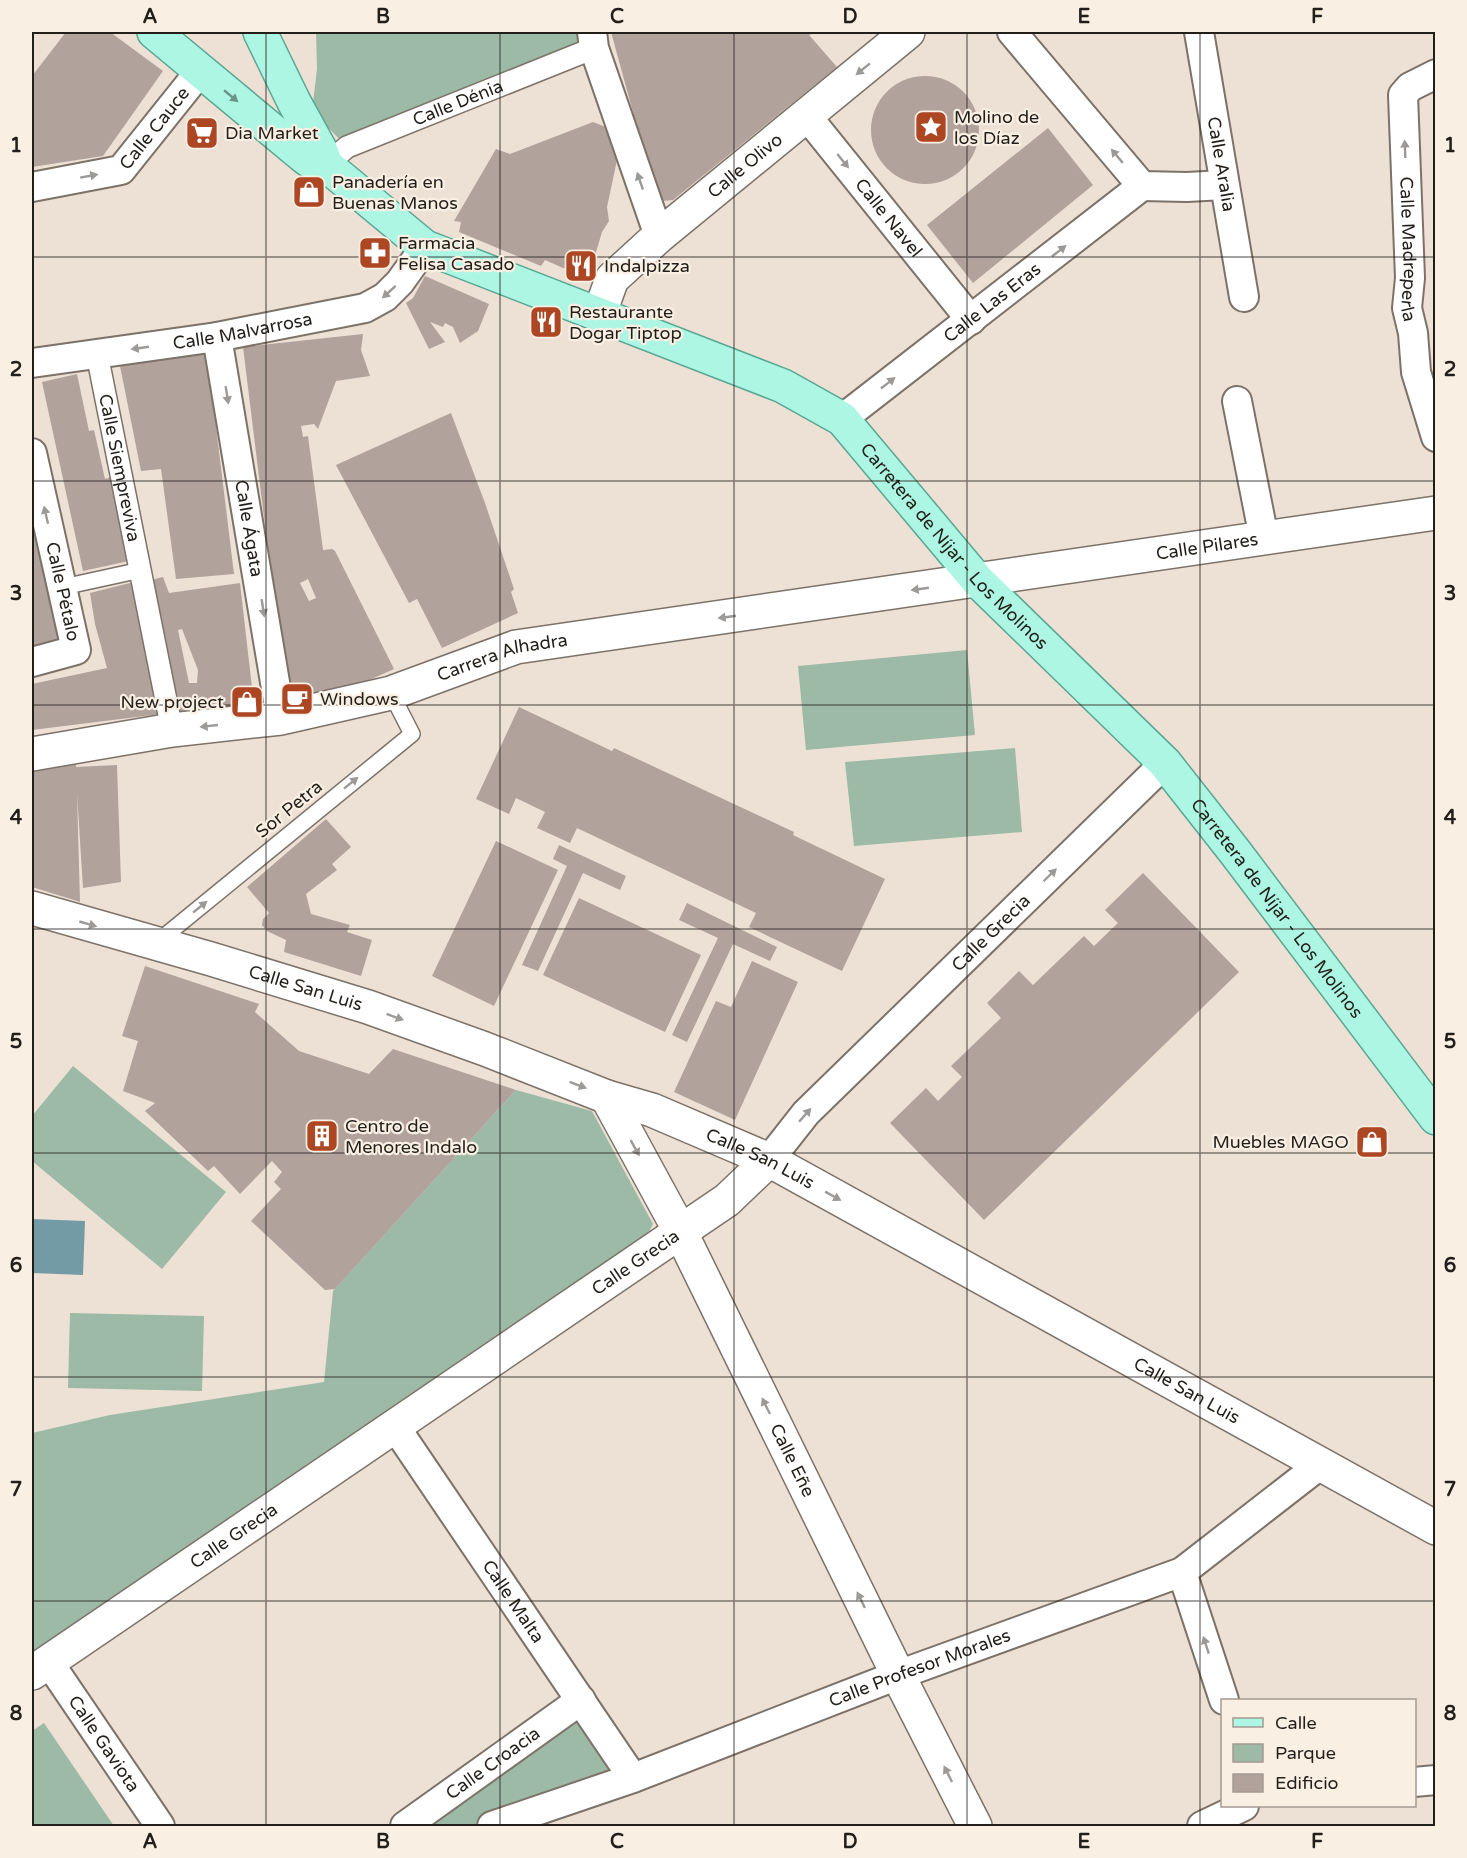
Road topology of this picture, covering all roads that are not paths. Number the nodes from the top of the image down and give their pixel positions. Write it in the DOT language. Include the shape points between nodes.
graph roads {
  1 [pos="154,32"];
  2 [pos="260,32"];
  3 [pos="908,32"];
  4 [pos="1012,32"];
  5 [pos="1199,32"];
  6 [pos="593,40"];
  7 [pos="201,70"];
  8 [pos="1436,74"];
  9 [pos="806,115"];
  10 [pos="326,165"];
  11 [pos="1224,185"];
  12 [pos="1142,186"];
  13 [pos="32,187"];
  14 [pos="659,236"];
  15 [pos="425,247"];
  16 [pos="1244,297"];
  17 [pos="599,315"];
  18 [pos="971,320"];
  19 [pos="1424,327"];
  20 [pos="218,337"];
  21 [pos="97,354"];
  22 [pos="32,363"];
  23 [pos="1237,401"];
  24 [pos="842,419"];
  25 [pos="1436,437"];
  26 [pos="32,453"];
  27 [pos="1436,513"];
  28 [pos="1264,538"];
  29 [pos="141,575"];
  30 [pos="978,581"];
  31 [pos="63,587"];
  32 [pos="32,662"];
  33 [pos="391,693"];
  34 [pos="281,718"];
  35 [pos="172,730"];
  36 [pos="32,754"];
  37 [pos="1165,763"];
  38 [pos="32,908"];
  39 [pos="155,944"];
  40 [pos="607,1096"];
  41 [pos="1436,1118"];
  42 [pos="769,1160"];
  43 [pos="680,1231"];
  44 [pos="394,1425"];
  45 [pos="1321,1464"];
  46 [pos="1436,1528"];
  47 [pos="1182,1572"];
  48 [pos="40,1667"];
  49 [pos="898,1676"];
  50 [pos="1223,1699"];
  51 [pos="581,1700"];
  52 [pos="633,1778"];
  53 [pos="1436,1780"];
  54 [pos="1416,1782"];
  55 [pos="1242,1807"];
  56 [pos="160,1827"];
  57 [pos="405,1827"];
  58 [pos="492,1827"];
  59 [pos="975,1827"];
  60 [pos="1202,1827"];
  1 -- 7 [label="main road"];
  2 -- 10 [label="main road"];
  3 -- 9 [label="street, Calle Olivo, one-way"];
  12 -- 4 [label="street, one-way"];
  5 -- 11 [label="street, Calle Aralia"];
  6 -- 10 [label="street, Calle Dénia" via="346,147"];
  14 -- 6 [label="street, one-way"];
  7 -- 10 [label="main road, one-way" via="302,155"];
  13 -- 7 [label="street, Calle Cauce, one-way" via="121,170"];
  19 -- 8 [label="street, Calle Madreperla, one-way" via="1407,308 1410,278 1403,95"];
  9 -- 14 [label="street, Calle Olivo"];
  9 -- 18 [label="street, Calle Navel, one-way"];
  10 -- 15 [label="main road, Carretera de Níjar - Los Molinos"];
  11 -- 12 [label="street"];
  11 -- 16 [label="street, Calle Aralia"];
  18 -- 12 [label="street, Calle Las Eras, one-way"];
  14 -- 17 [label="street, Calle Olivo" via="612,279"];
  15 -- 17 [label="main road, Carretera de Níjar - Los Molinos"];
  15 -- 20 [label="street, Calle Malvarrosa, one-way" via="400,282 385,297 365,308"];
  17 -- 24 [label="main road, Carretera de Níjar - Los Molinos" via="783,386"];
  24 -- 18 [label="street, Calle Las Eras, one-way"];
  19 -- 25 [label="street, Calle Madreperla" via="1416,372"];
  20 -- 21 [label="street, Calle Malvarrosa, one-way"];
  20 -- 34 [label="street, Calle Ágata, one-way"];
  21 -- 22 [label="street, Calle Malvarrosa"];
  21 -- 29 [label="street, Calle Siempreviva"];
  23 -- 28 [label="street"];
  24 -- 30 [label="main road, Carretera de Níjar - Los Molinos"];
  31 -- 26 [label="street, Calle Pétalo, one-way"];
  27 -- 28 [label="street, Calle Pilares"];
  28 -- 30 [label="street, Calle Pilares"];
  29 -- 31 [label="lane"];
  29 -- 35 [label="street, Calle Siempreviva"];
  30 -- 33 [label="street, Carrera Alhadra, one-way" via="516,647"];
  30 -- 37 [label="main road, Carretera de Níjar - Los Molinos"];
  31 -- 32 [label="street, Calle Pétalo" via="76,650"];
  33 -- 34 [label="street, Carrera Alhadra"];
  39 -- 33 [label="lane, Sor Petra, one-way" via="412,734"];
  34 -- 35 [label="street, Carrera Alhadra, one-way"];
  35 -- 36 [label="street, Carrera Alhadra"];
  37 -- 41 [label="main road, Carretera de Níjar - Los Molinos"];
  42 -- 37 [label="street, Calle Grecia, one-way" via="806,1113"];
  38 -- 39 [label="street, Calle San Luis, one-way"];
  39 -- 40 [label="street, Calle San Luis, one-way" via="368,1007"];
  40 -- 42 [label="street, Calle San Luis" via="652,1110"];
  40 -- 43 [label="street, Calle Eñe, one-way"];
  42 -- 43 [label="street, Calle Grecia" via="727,1200"];
  42 -- 45 [label="street, Calle San Luis, one-way"];
  43 -- 44 [label="street, Calle Grecia"];
  49 -- 43 [label="street, Calle Eñe, one-way"];
  44 -- 48 [label="street, Calle Grecia"];
  44 -- 51 [label="street, Calle Malta"];
  45 -- 46 [label="street, Calle San Luis"];
  45 -- 47 [label="street, Calle Profesor Morales"];
  47 -- 49 [label="street, Calle Profesor Morales"];
  50 -- 47 [label="street, one-way"];
  48 -- 56 [label="street, Calle Gaviota"];
  49 -- 52 [label="street, Calle Profesor Morales"];
  59 -- 49 [label="street, Calle Eñe, one-way"];
  51 -- 52 [label="street, Calle Malta"];
  51 -- 57 [label="street, Calle Croacia"];
  52 -- 58 [label="street, Calle Profesor Morales"];
  53 -- 54 [label="street"];
  55 -- 60 [label="street"];
}
